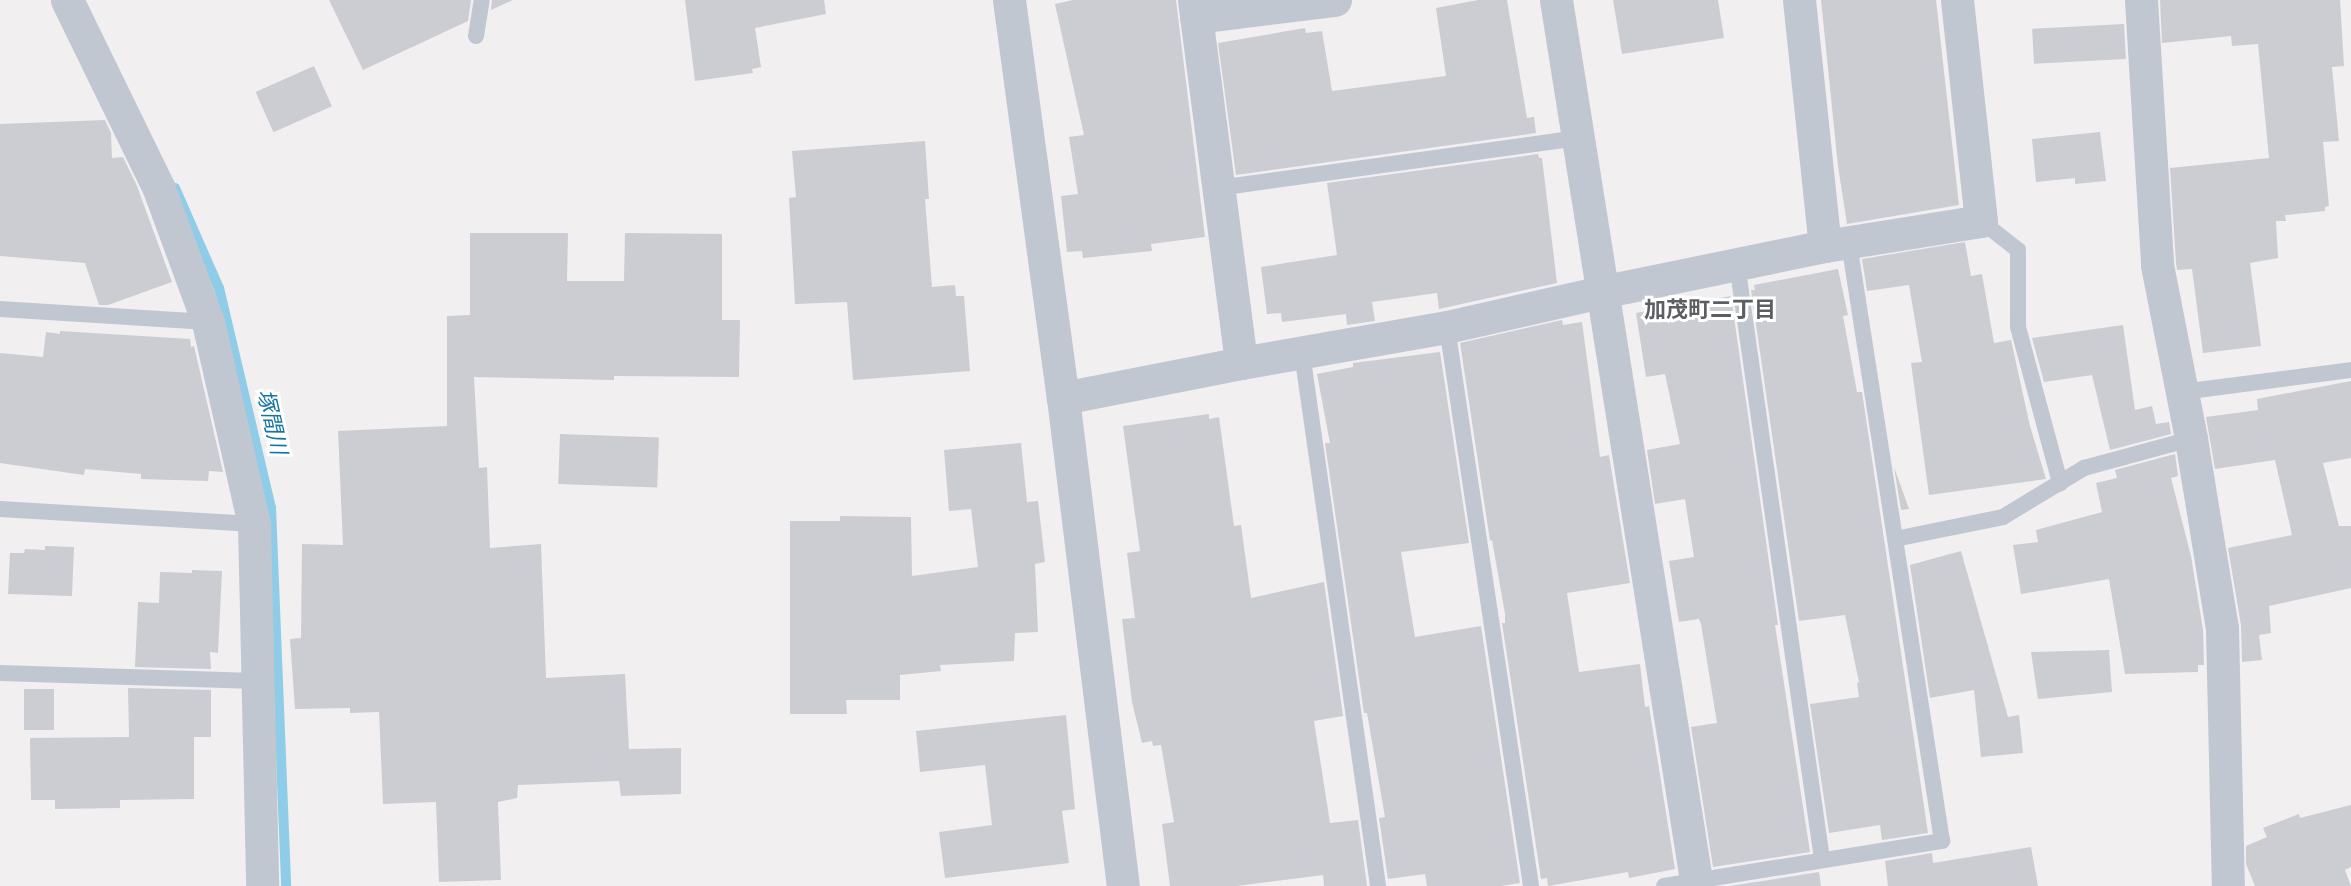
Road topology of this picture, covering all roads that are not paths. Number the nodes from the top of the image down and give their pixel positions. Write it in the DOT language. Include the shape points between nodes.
graph roads {
  1 [pos="67,0"];
  2 [pos="482,0"];
  3 [pos="1009,0"];
  4 [pos="1335,0"];
  5 [pos="1556,0"];
  6 [pos="1798,0"];
  7 [pos="1957,0"];
  8 [pos="2141,0"];
  9 [pos="1195,9"];
  10 [pos="476,36"];
  11 [pos="1577,138"];
  12 [pos="1218,188"];
  13 [pos="1981,221"];
  14 [pos="1837,245"];
  15 [pos="1737,264"];
  16 [pos="1600,292"];
  17 [pos="0,309"];
  18 [pos="208,322"];
  19 [pos="1447,327"];
  20 [pos="1302,353"];
  21 [pos="1241,363"];
  22 [pos="2351,370"];
  23 [pos="2182,392"];
  24 [pos="1063,398"];
  25 [pos="2192,439"];
  26 [pos="2060,483"];
  27 [pos="0,509"];
  28 [pos="254,524"];
  29 [pos="1895,539"];
  30 [pos="0,673"];
  31 [pos="256,681"];
  32 [pos="1822,859"];
  33 [pos="1697,883"];
  34 [pos="262,886"];
  35 [pos="1122,886"];
  36 [pos="1378,886"];
  37 [pos="1531,886"];
  38 [pos="1664,886"];
  39 [pos="2228,886"];
  1 -- 18 [label="street" via="159,189"];
  2 -- 10 [label="lane"];
  3 -- 24 [label="street"];
  4 -- 9 [label="street"];
  5 -- 11 [label="street"];
  6 -- 14 [label="street"];
  7 -- 13 [label="street"];
  8 -- 23 [label="street" via="2157,265"];
  9 -- 12 [label="street"];
  11 -- 12 [label="lane"];
  11 -- 16 [label="street"];
  12 -- 21 [label="street"];
  13 -- 14 [label="street"];
  13 -- 26 [label="lane" via="2018,250 2018,327"];
  14 -- 15 [label="street"];
  14 -- 29 [label="lane"];
  15 -- 16 [label="street"];
  15 -- 32 [label="lane"];
  16 -- 19 [label="street"];
  16 -- 33 [label="street"];
  17 -- 18 [label="lane"];
  18 -- 28 [label="street"];
  19 -- 20 [label="street"];
  19 -- 37 [label="lane"];
  20 -- 21 [label="street"];
  20 -- 36 [label="lane"];
  21 -- 24 [label="street"];
  22 -- 23 [label="lane"];
  23 -- 25 [label="street"];
  24 -- 35 [label="street"];
  25 -- 26 [label="lane" via="2084,468"];
  25 -- 39 [label="street" via="2222,628"];
  26 -- 29 [label="lane" via="2003,517"];
  27 -- 28 [label="lane"];
  28 -- 31 [label="street"];
  29 -- 32 [label="lane" via="1942,841"];
  30 -- 31 [label="lane"];
  31 -- 34 [label="street"];
  32 -- 33 [label="lane"];
  33 -- 38 [label="lane"];
}
